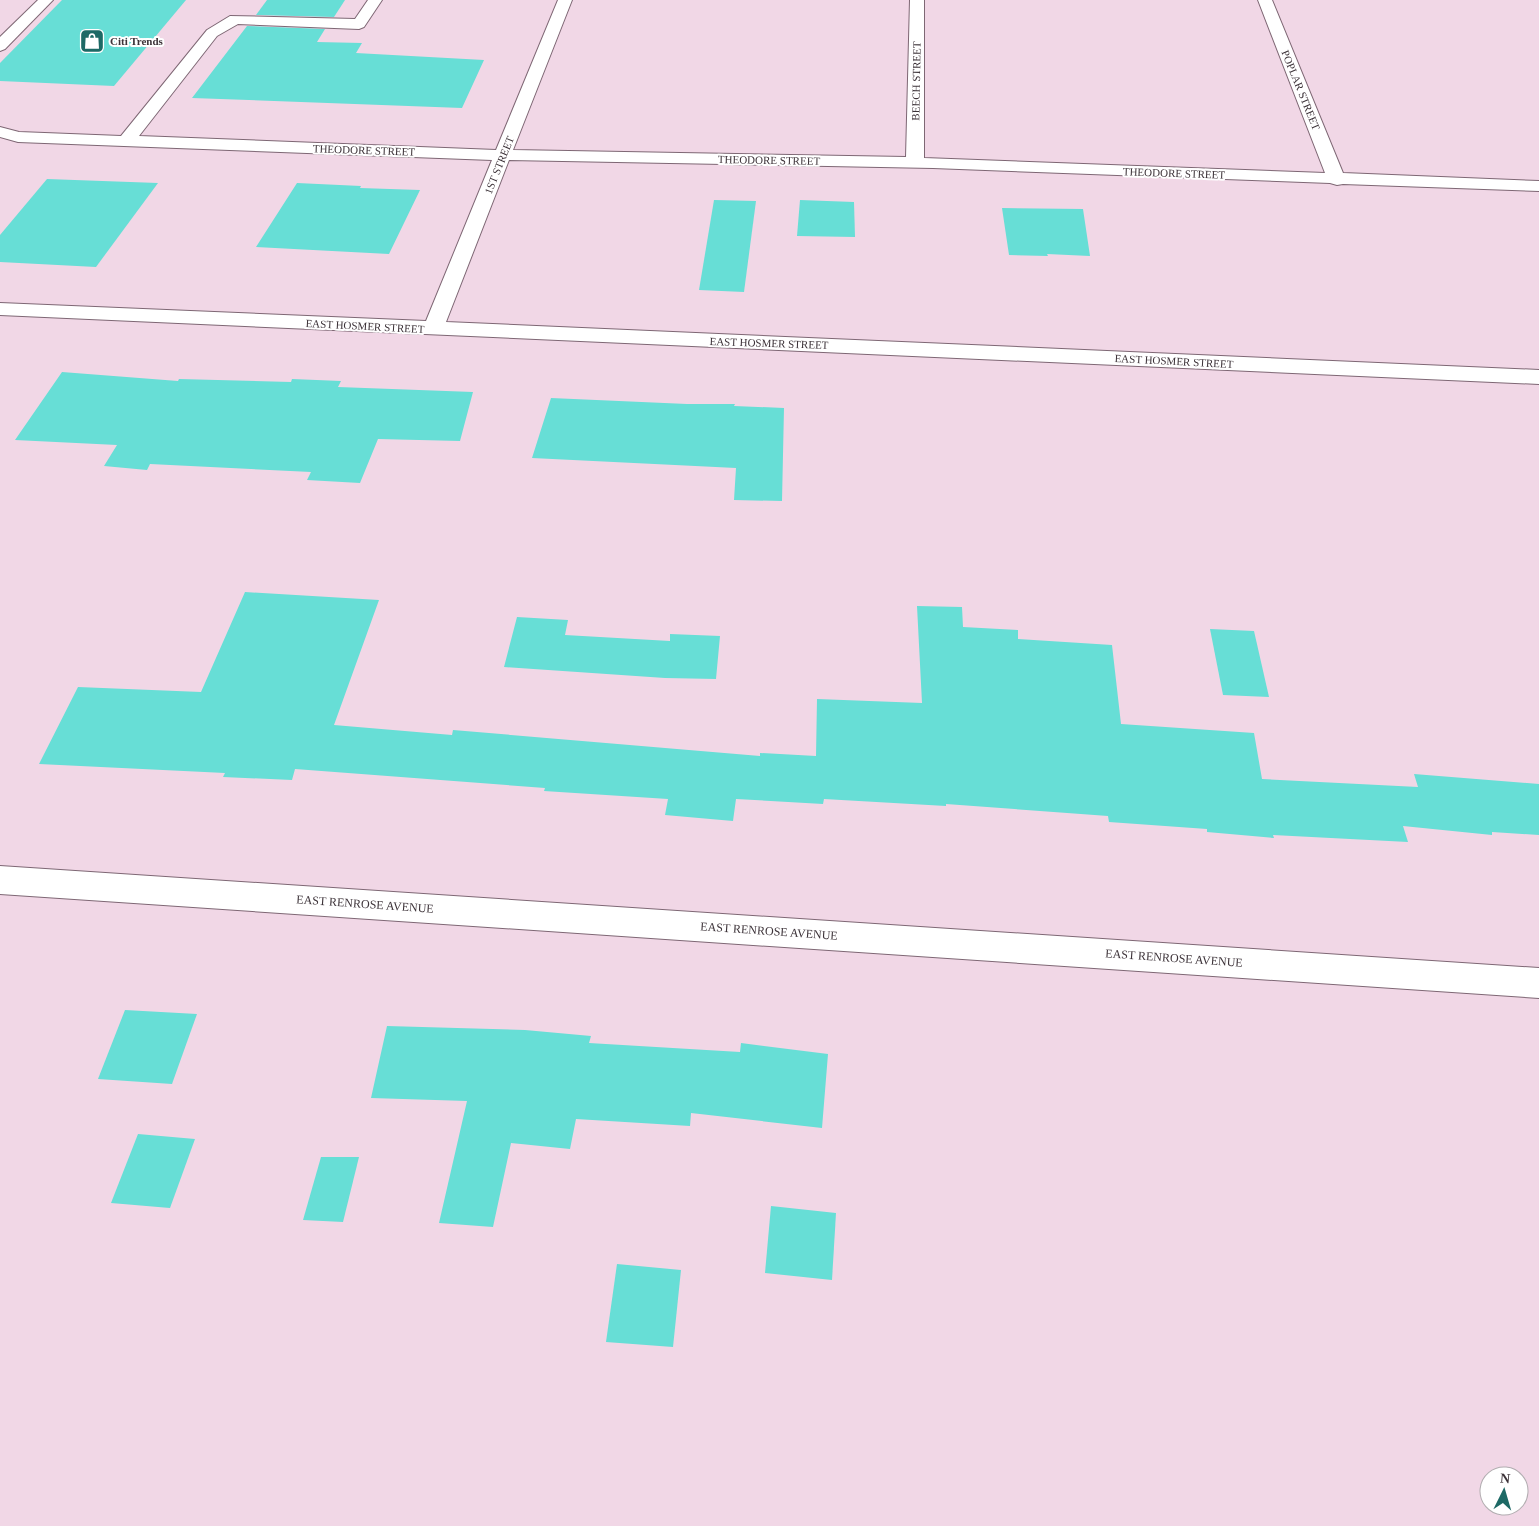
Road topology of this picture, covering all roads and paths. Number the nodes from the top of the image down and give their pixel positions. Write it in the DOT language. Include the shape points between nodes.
graph roads {
  1 [pos="46,0"];
  2 [pos="375,0"];
  3 [pos="565,0"];
  4 [pos="917,0"];
  5 [pos="1265,0"];
  6 [pos="0,46"];
  7 [pos="0,132"];
  8 [pos="126,141"];
  9 [pos="503,155"];
  10 [pos="915,163"];
  11 [pos="1337,180"];
  12 [pos="1539,186"];
  13 [pos="0,309"];
  14 [pos="433,329"];
  15 [pos="1539,377"];
  16 [pos="0,880"];
  17 [pos="1539,983"];
  1 -- 6 [label="street"];
  2 -- 8 [label="street" via="359,24 235,19 212,33"];
  3 -- 9 [label="street, 1ST STREET"];
  4 -- 10 [label="street, BEECH STREET"];
  5 -- 11 [label="street, POPLAR STREET"];
  7 -- 8 [label="street, THEODORE STREET" via="18,137"];
  8 -- 9 [label="street, THEODORE STREET"];
  9 -- 10 [label="street, THEODORE STREET"];
  9 -- 14 [label="street, 1ST STREET"];
  10 -- 11 [label="street, THEODORE STREET"];
  11 -- 12 [label="street, THEODORE STREET"];
  13 -- 14 [label="street, EAST HOSMER STREET"];
  14 -- 15 [label="street, EAST HOSMER STREET"];
  16 -- 17 [label="street, EAST RENROSE AVENUE"];
}
